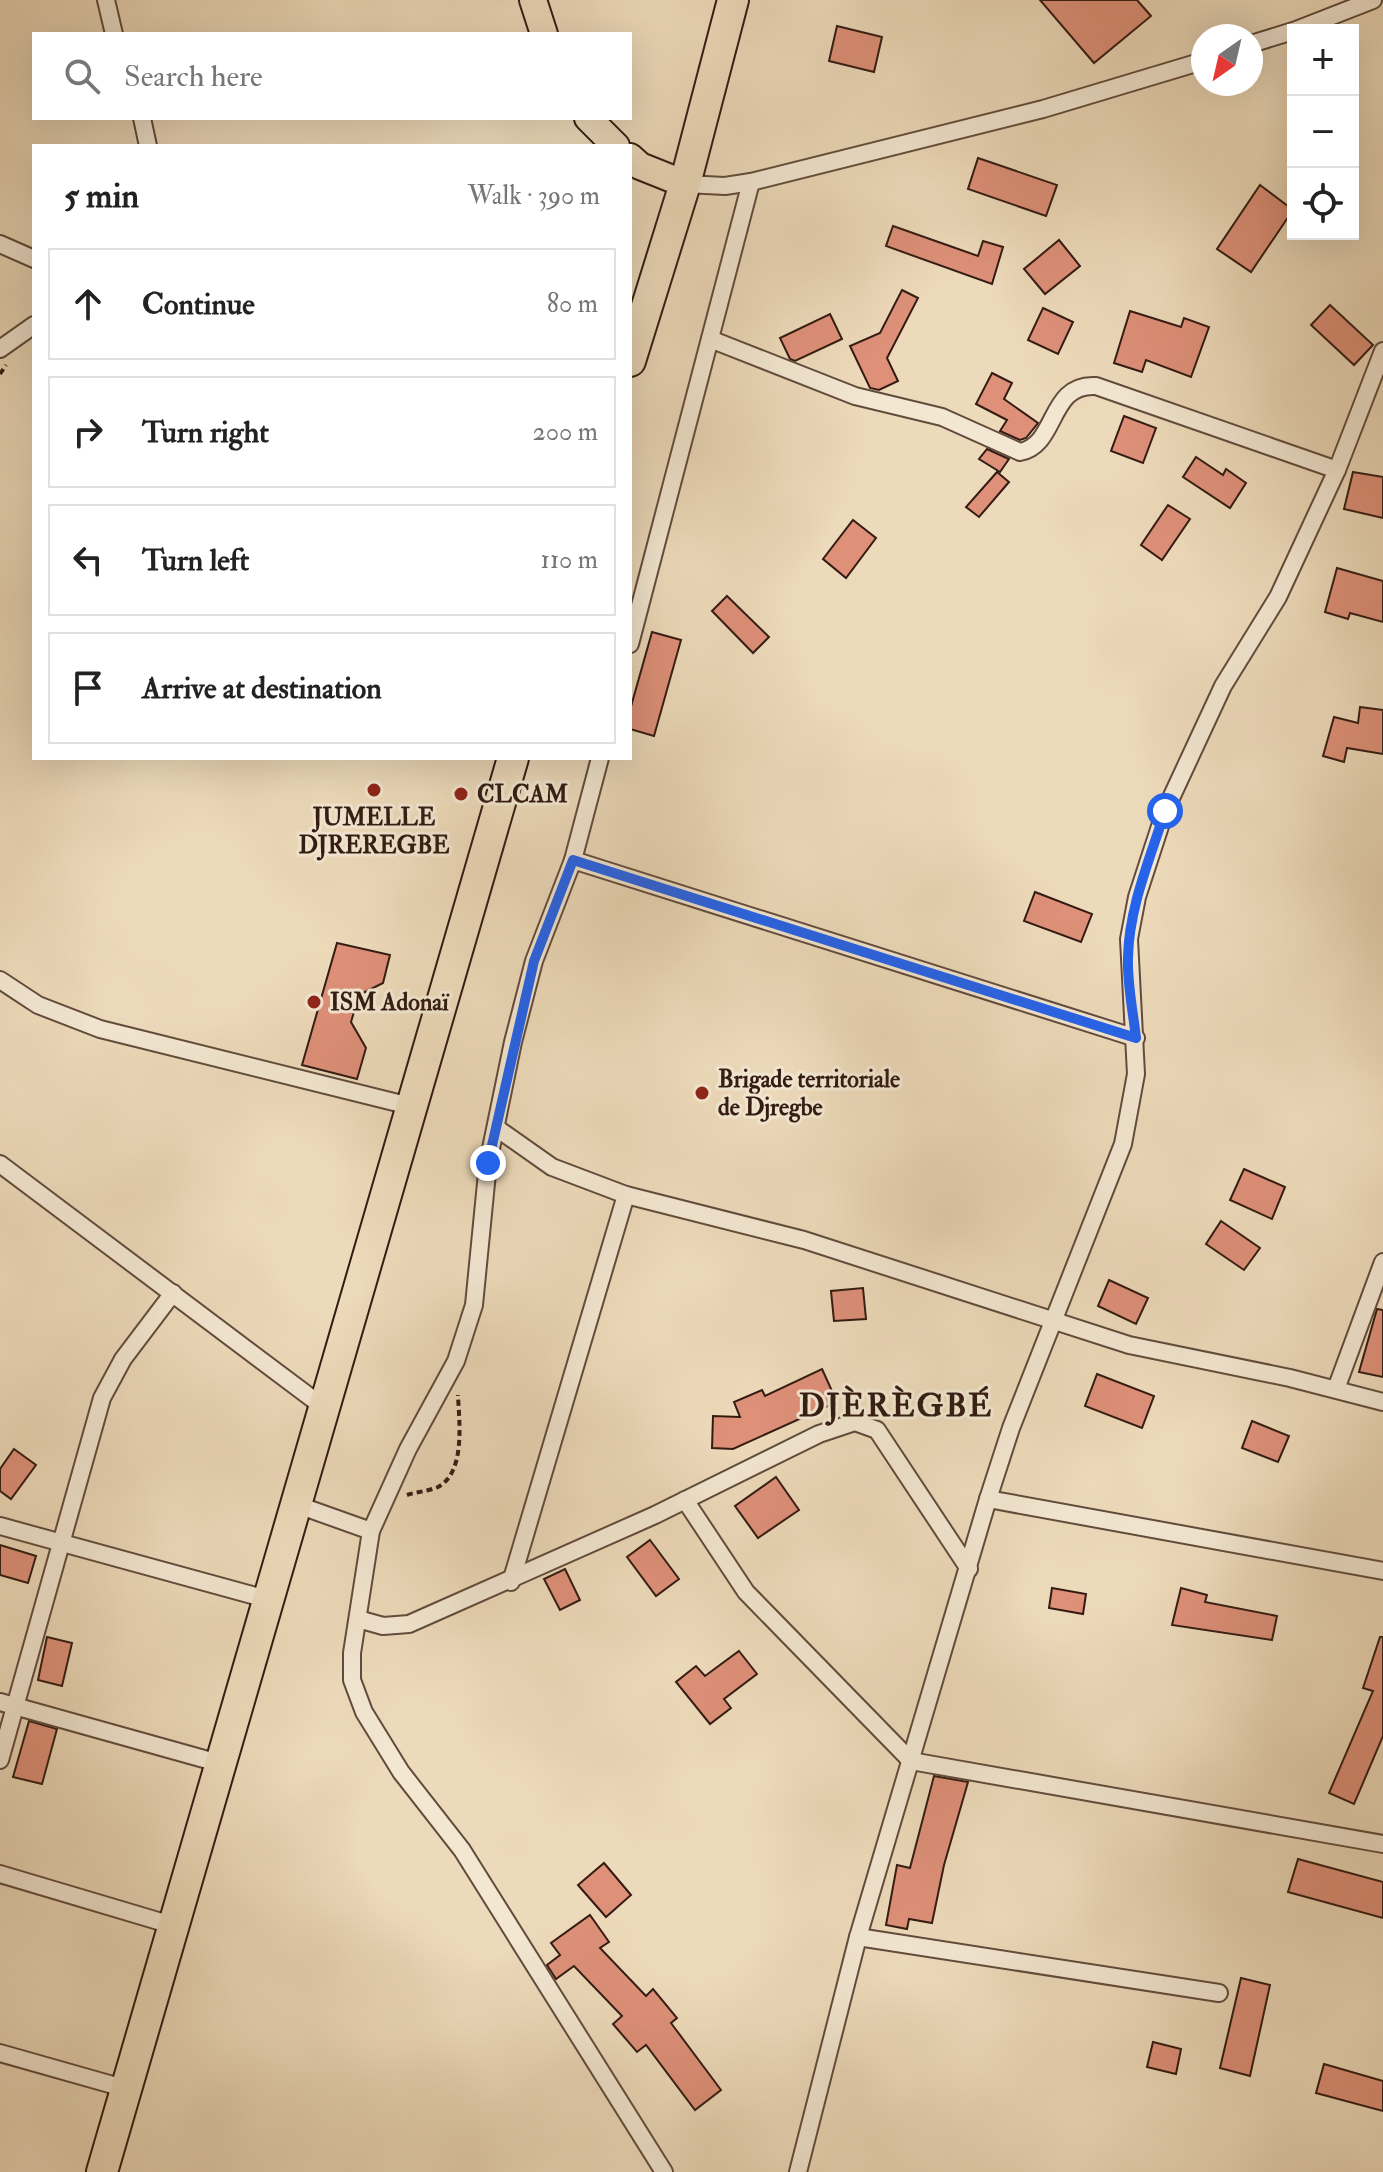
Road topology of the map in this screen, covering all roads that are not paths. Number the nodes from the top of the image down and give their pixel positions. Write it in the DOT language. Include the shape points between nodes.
graph roads {
  1 [pos="106,0"];
  2 [pos="533,0"];
  3 [pos="733,0"];
  4 [pos="1373,0"];
  5 [pos="1310,24"];
  6 [pos="114,32"];
  7 [pos="543,32"];
  8 [pos="1287,32"];
  9 [pos="1263,40"];
  10 [pos="1191,65"];
  11 [pos="142,120"];
  12 [pos="590,120"];
  13 [pos="148,144"];
  14 [pos="614,144"];
  15 [pos="632,159"];
  16 [pos="751,182"];
  17 [pos="685,184"];
  18 [pos="0,244"];
  19 [pos="32,258"];
  20 [pos="32,326"];
  21 [pos="710,339"];
  22 [pos="0,349"];
  23 [pos="1383,351"];
  24 [pos="632,355"];
  25 [pos="1337,470"];
  26 [pos="632,636"];
  27 [pos="512,760"];
  28 [pos="599,760"];
  29 [pos="573,860"];
  30 [pos="0,980"];
  31 [pos="1136,1038"];
  32 [pos="414,1107"];
  33 [pos="498,1129"];
  34 [pos="0,1164"];
  35 [pos="626,1195"];
  36 [pos="1383,1262"];
  37 [pos="173,1293"];
  38 [pos="1055,1320"];
  39 [pos="1336,1389"];
  40 [pos="1383,1402"];
  41 [pos="326,1409"];
  42 [pos="988,1499"];
  43 [pos="685,1500"];
  44 [pos="298,1505"];
  45 [pos="0,1526"];
  46 [pos="371,1531"];
  47 [pos="63,1543"];
  48 [pos="969,1569"];
  49 [pos="1383,1571"];
  50 [pos="511,1582"];
  51 [pos="270,1600"];
  52 [pos="358,1619"];
  53 [pos="8,1704"];
  54 [pos="0,1760"];
  55 [pos="911,1761"];
  56 [pos="222,1764"];
  57 [pos="1383,1844"];
  58 [pos="0,1874"];
  59 [pos="175,1926"];
  60 [pos="858,1937"];
  61 [pos="1219,1993"];
  62 [pos="0,2053"];
  63 [pos="127,2089"];
  64 [pos="102,2172"];
  65 [pos="664,2172"];
  66 [pos="798,2172"];
  1 -- 6 [label="street"];
  2 -- 7 [label="main road"];
  3 -- 17 [label="highway"];
  4 -- 5 [label="street"];
  8 -- 9 [label="street"];
  10 -- 16 [label="street" via="1043,109"];
  11 -- 13 [label="street"];
  12 -- 14 [label="main road"];
  15 -- 17 [label="main road"];
  16 -- 17 [label="street"];
  16 -- 21 [label="street"];
  17 -- 24 [label="highway"];
  18 -- 19 [label="street"];
  20 -- 22 [label="street"];
  21 -- 25 [label="street" via="855,396 942,417 1020,452 1036,444 1079,385 1096,386"];
  21 -- 26 [label="street"];
  23 -- 25 [label="street"];
  25 -- 31 [label="street" via="1278,597 1223,686 1165,811 1129,939"];
  27 -- 32 [label="highway"];
  28 -- 29 [label="street"];
  29 -- 31 [label="street"];
  29 -- 33 [label="street" via="534,961"];
  30 -- 32 [label="street" via="38,1005 100,1029"];
  31 -- 38 [label="street" via="1123,1144"];
  32 -- 41 [label="highway"];
  33 -- 35 [label="street" via="552,1167"];
  33 -- 46 [label="street" via="488,1163 474,1305 456,1361"];
  34 -- 37 [label="street"];
  35 -- 38 [label="street" via="804,1240"];
  35 -- 50 [label="street"];
  36 -- 39 [label="street"];
  37 -- 41 [label="street"];
  37 -- 47 [label="street" via="123,1359 102,1398"];
  38 -- 39 [label="street" via="1129,1345"];
  38 -- 42 [label="street"];
  39 -- 40 [label="street"];
  41 -- 44 [label="highway"];
  42 -- 48 [label="street"];
  42 -- 49 [label="street"];
  43 -- 48 [label="street" via="819,1434 865,1423 877,1430"];
  43 -- 50 [label="street"];
  43 -- 55 [label="street" via="746,1592"];
  44 -- 46 [label="street"];
  44 -- 51 [label="highway"];
  45 -- 47 [label="street"];
  46 -- 52 [label="street"];
  47 -- 51 [label="street"];
  47 -- 53 [label="street"];
  48 -- 55 [label="street"];
  50 -- 52 [label="street" via="409,1624 383,1626"];
  51 -- 56 [label="highway"];
  52 -- 65 [label="street" via="352,1680 364,1712 401,1772 462,1850"];
  53 -- 54 [label="street"];
  53 -- 56 [label="street"];
  55 -- 57 [label="street"];
  55 -- 60 [label="street"];
  56 -- 59 [label="highway"];
  58 -- 59 [label="street"];
  59 -- 63 [label="highway"];
  60 -- 61 [label="street"];
  60 -- 66 [label="street"];
  62 -- 63 [label="street"];
  63 -- 64 [label="highway"];
}
